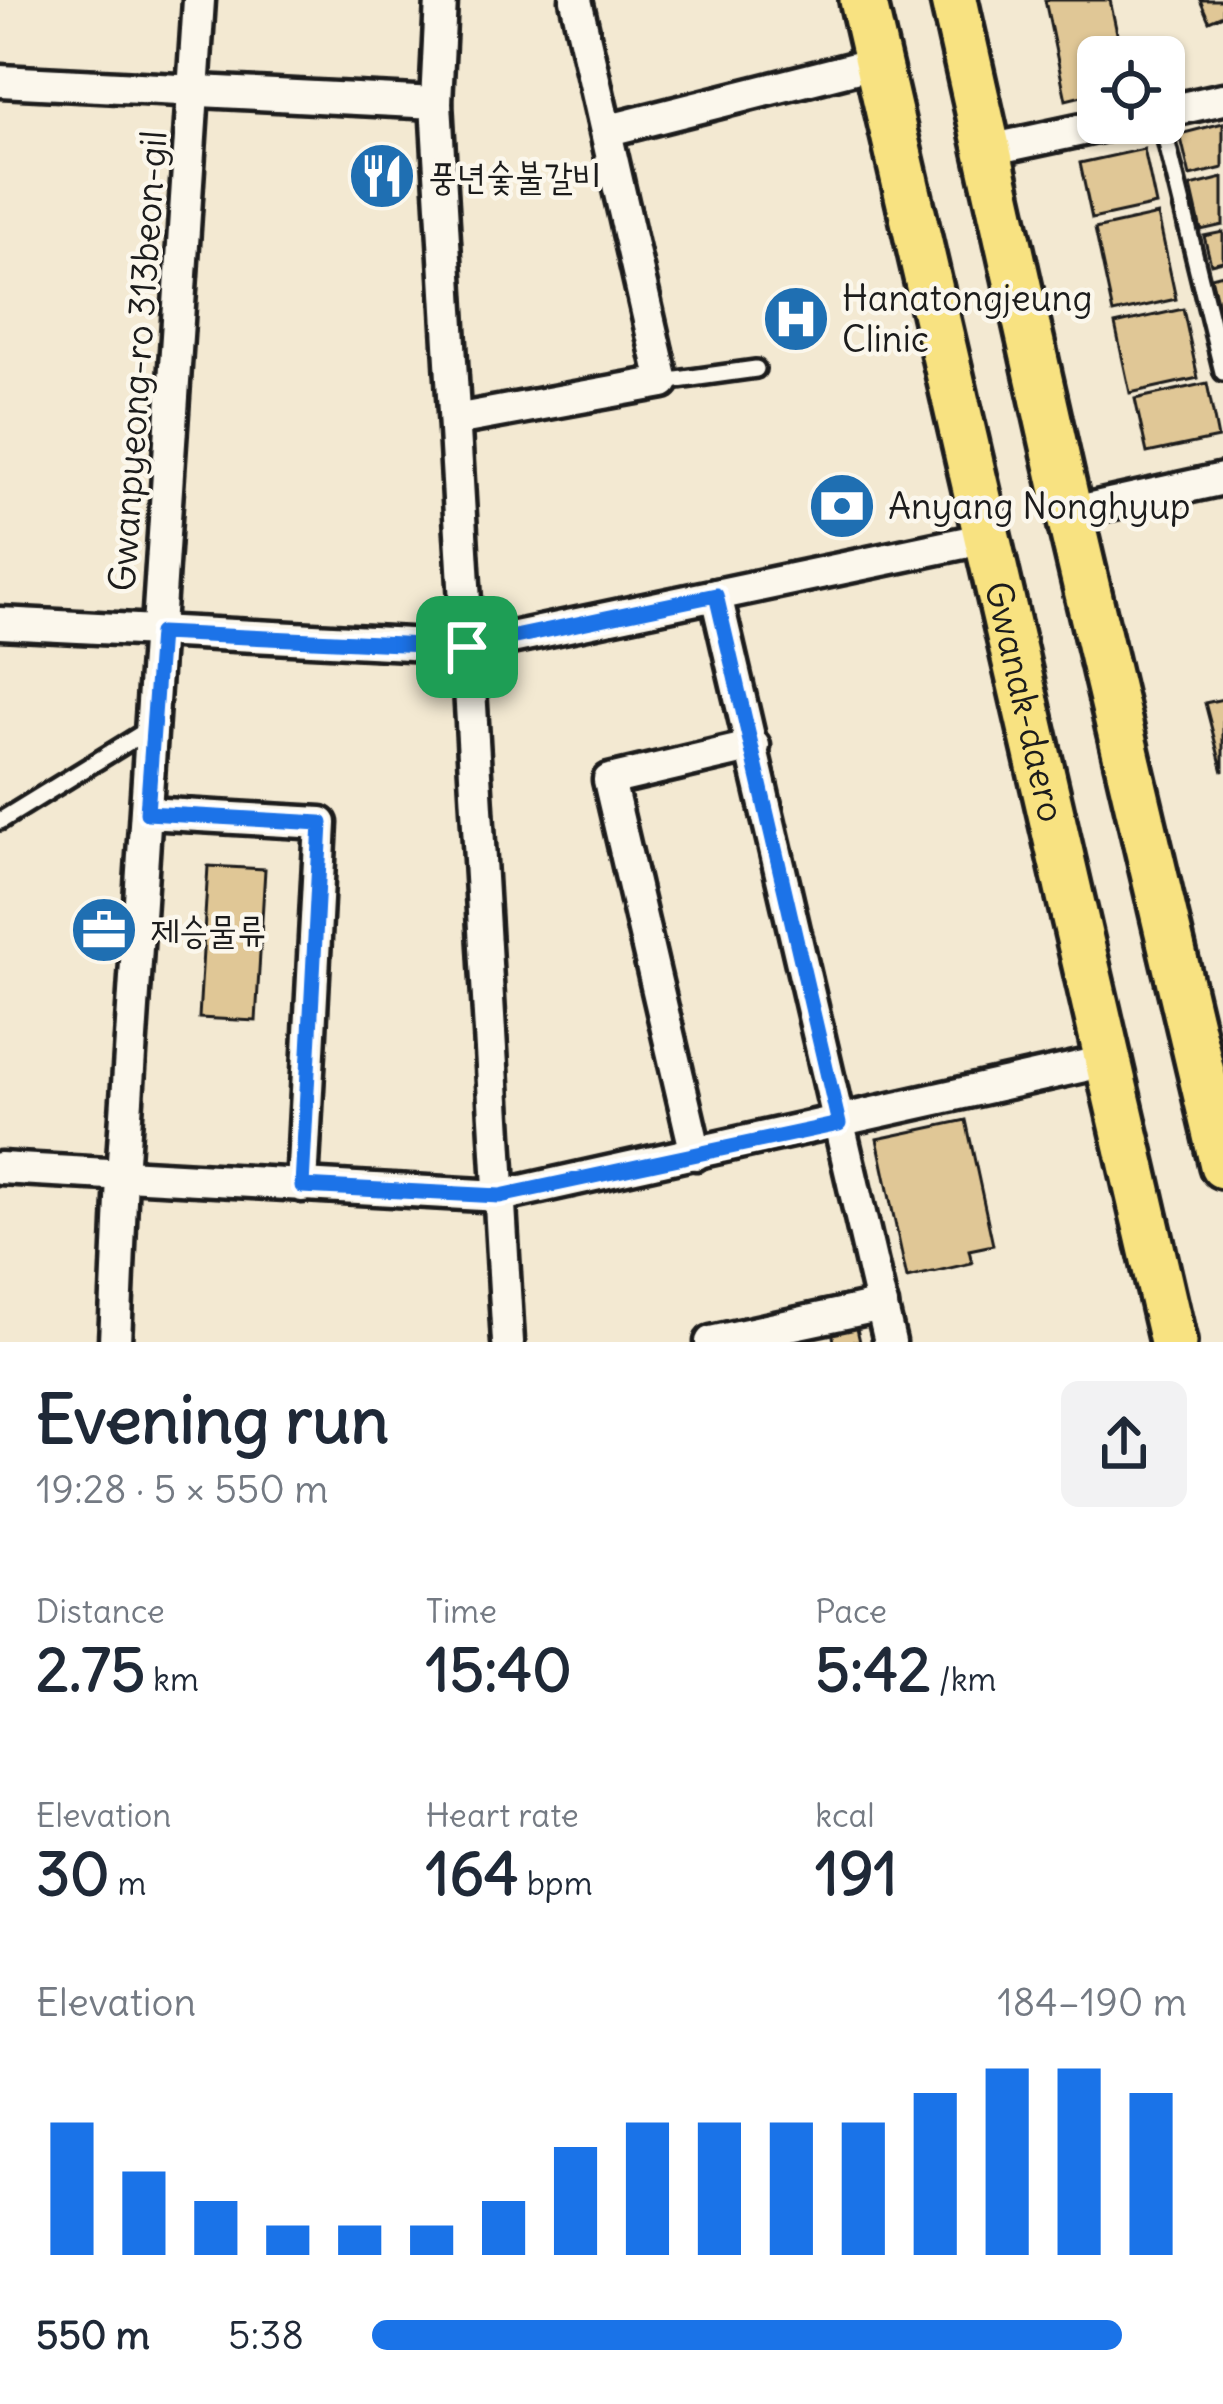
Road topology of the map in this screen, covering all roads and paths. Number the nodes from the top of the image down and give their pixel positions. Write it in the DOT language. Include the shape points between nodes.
graph roads {
  1 [pos="199,0"];
  2 [pos="441,0"];
  3 [pos="576,0"];
  4 [pos="863,0"];
  5 [pos="954,0"];
  6 [pos="878,62"];
  7 [pos="0,81"];
  8 [pos="193,91"];
  9 [pos="1223,99"];
  10 [pos="436,104"];
  11 [pos="1185,107"];
  12 [pos="609,130"];
  13 [pos="1077,131"];
  14 [pos="1167,144"];
  15 [pos="989,150"];
  16 [pos="756,369"];
  17 [pos="1223,372"];
  18 [pos="663,382"];
  19 [pos="455,419"];
  20 [pos="1223,479"];
  21 [pos="1069,513"];
  22 [pos="987,538"];
  23 [pos="716,595"];
  24 [pos="0,622"];
  25 [pos="160,633"];
  26 [pos="467,647"];
  27 [pos="154,726"];
  28 [pos="754,746"];
  29 [pos="147,813"];
  30 [pos="0,821"];
  31 [pos="1210,1050"];
  32 [pos="1111,1060"];
  33 [pos="839,1124"];
  34 [pos="696,1154"];
  35 [pos="1223,1165"];
  36 [pos="0,1168"];
  37 [pos="122,1176"];
  38 [pos="302,1186"];
  39 [pos="500,1196"];
  40 [pos="882,1305"];
  41 [pos="115,1342"];
  42 [pos="508,1342"];
  43 [pos="711,1342"];
  44 [pos="890,1342"];
  45 [pos="1173,1342"];
  1 -- 8 [label="street, Gwanpyeong-ro 313beon-gil"];
  2 -- 10 [label="street"];
  3 -- 12 [label="street"];
  4 -- 6 [label="main road, Gwanak-daero"];
  5 -- 15 [label="main road"];
  6 -- 12 [label="street"];
  6 -- 22 [label="main road, Gwanak-daero"];
  7 -- 8 [label="street"];
  8 -- 10 [label="street"];
  8 -- 25 [label="street, Gwanpyeong-ro 313beon-gil"];
  9 -- 11 [label="street"];
  10 -- 19 [label="street"];
  12 -- 18 [label="street"];
  13 -- 15 [label="street"];
  14 -- 17 [label="lane"];
  15 -- 21 [label="main road"];
  16 -- 18 [label="lane"];
  18 -- 19 [label="street"];
  19 -- 26 [label="street"];
  20 -- 21 [label="street"];
  21 -- 31 [label="main road"];
  22 -- 23 [label="street"];
  22 -- 32 [label="main road, Gwanak-daero"];
  23 -- 26 [label="street"];
  23 -- 28 [label="street"];
  24 -- 25 [label="street"];
  25 -- 26 [label="street"];
  25 -- 27 [label="street, Gwanpyeong-ro 313beon-gil"];
  26 -- 39 [label="street"];
  27 -- 29 [label="street, Gwanpyeong-ro 313beon-gil"];
  27 -- 30 [label="lane"];
  28 -- 33 [label="street"];
  28 -- 34 [label="street" via="609,779"];
  29 -- 37 [label="street, Gwanpyeong-ro 313beon-gil"];
  29 -- 38 [label="street" via="321,823"];
  31 -- 35 [label="main road"];
  32 -- 33 [label="street"];
  32 -- 45 [label="main road, Gwanak-daero"];
  33 -- 34 [label="street"];
  33 -- 40 [label="street"];
  34 -- 39 [label="street"];
  36 -- 37 [label="street"];
  37 -- 38 [label="street"];
  37 -- 41 [label="street, Gwanpyeong-ro 313beon-gil"];
  38 -- 39 [label="street"];
  39 -- 42 [label="street"];
  40 -- 43 [label="street"];
  40 -- 44 [label="street"];
}
